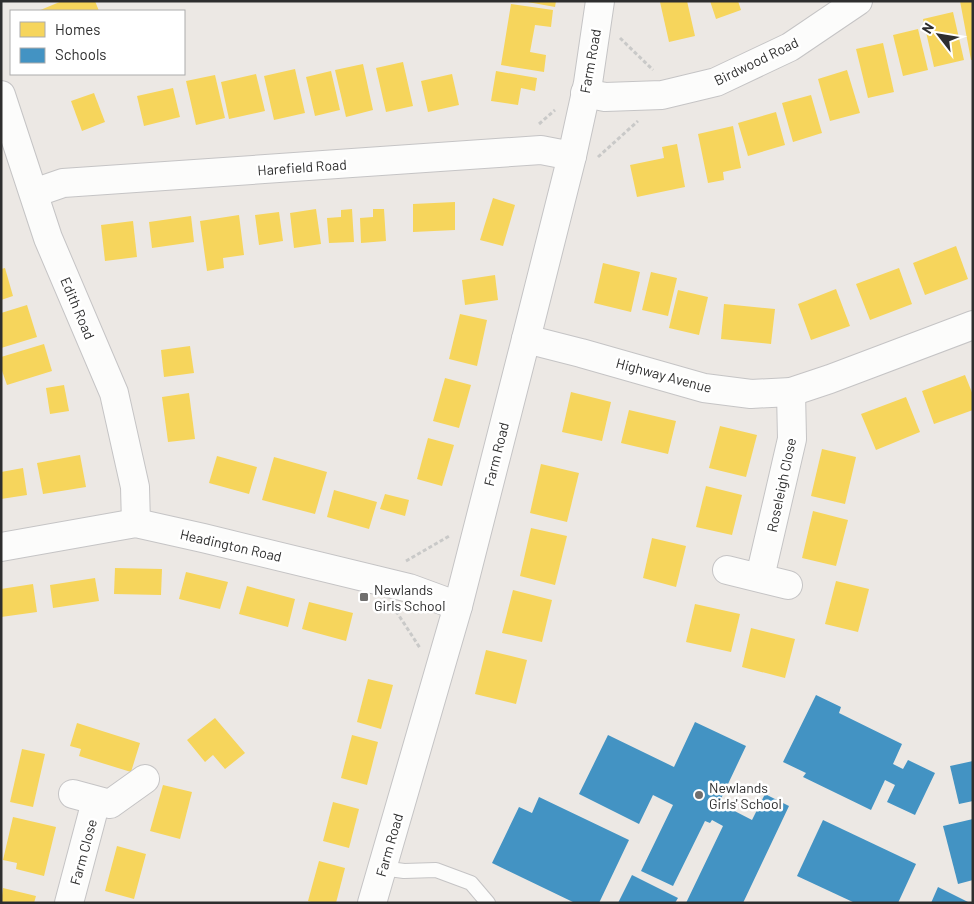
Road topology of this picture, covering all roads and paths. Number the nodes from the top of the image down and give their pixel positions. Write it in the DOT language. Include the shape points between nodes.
graph roads {
  1 [pos="600,1"];
  2 [pos="858,1"];
  3 [pos="585,93"];
  4 [pos="1,95"];
  5 [pos="557,109"];
  6 [pos="534,128"];
  7 [pos="572,156"];
  8 [pos="34,193"];
  9 [pos="973,325"];
  10 [pos="526,339"];
  11 [pos="791,392"];
  12 [pos="136,524"];
  13 [pos="1,546"];
  14 [pos="727,570"];
  15 [pos="760,577"];
  16 [pos="788,585"];
  17 [pos="458,606"];
  18 [pos="145,779"];
  19 [pos="382,868"];
  20 [pos="491,902"];
  21 [pos="69,903"];
  22 [pos="372,903"];
  1 -- 3 [label="street, Farm Road"];
  2 -- 3 [label="street, Birdwood Road" via="790,47 716,82 662,95 604,97"];
  3 -- 7 [label="street, Farm Road"];
  4 -- 8 [label="street, Edith Road"];
  5 -- 6 [label="path"];
  7 -- 8 [label="street, Harefield Road" via="541,150 274,168 63,183"];
  7 -- 10 [label="street, Farm Road"];
  8 -- 12 [label="street, Edith Road" via="48,238 114,393 135,487"];
  9 -- 11 [label="street, Highway Avenue"];
  10 -- 11 [label="street, Highway Avenue" via="704,388 751,394"];
  10 -- 17 [label="street, Farm Road"];
  11 -- 15 [label="street, Roseleigh Close" via="792,440"];
  12 -- 13 [label="street, Headington Road"];
  12 -- 17 [label="street, Headington Road" via="409,588"];
  14 -- 15 [label="street"];
  15 -- 16 [label="street"];
  17 -- 19 [label="street, Farm Road"];
  18 -- 21 [label="street, Farm Close" via="110,804 84,797"];
  19 -- 20 [label="lane" via="436,870 471,883"];
  19 -- 22 [label="street, Farm Road"];
}
